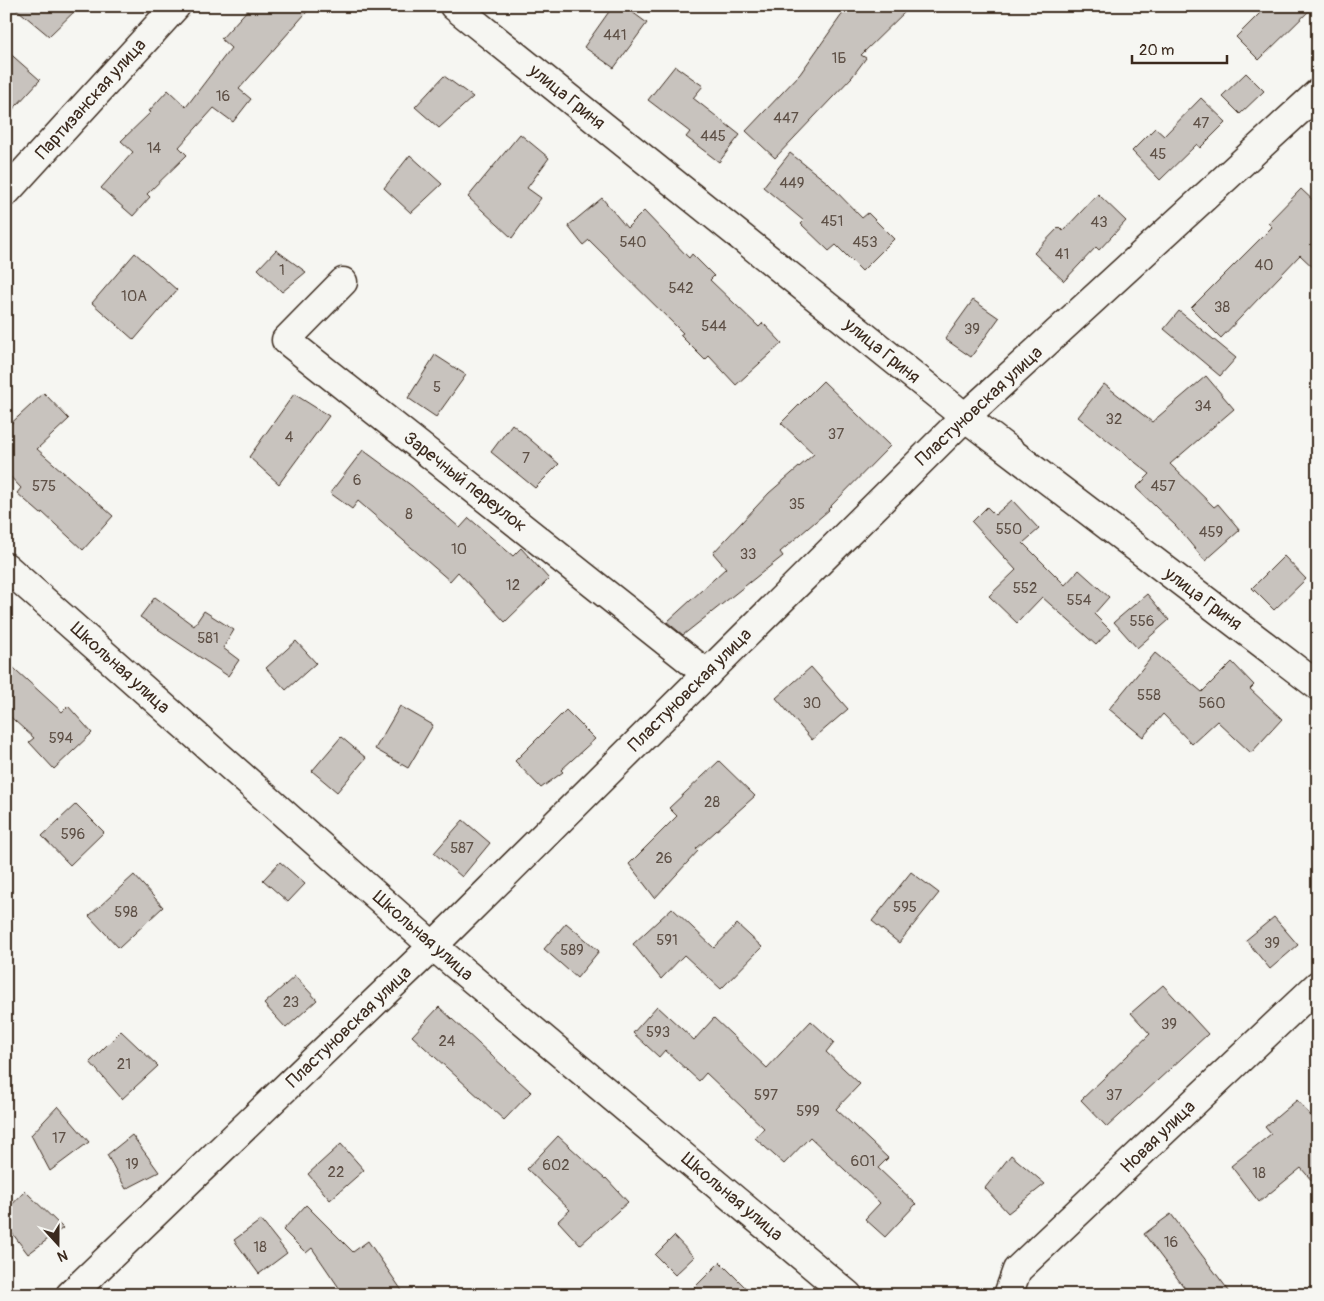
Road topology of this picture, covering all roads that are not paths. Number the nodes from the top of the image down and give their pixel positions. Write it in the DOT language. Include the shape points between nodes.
graph roads {
  1 [pos="176,6"];
  2 [pos="454,6"];
  3 [pos="1318,93"];
  4 [pos="6,192"];
  5 [pos="343,282"];
  6 [pos="965,417"];
  7 [pos="6,567"];
  8 [pos="708,674"];
  9 [pos="1318,686"];
  10 [pos="433,946"];
  11 [pos="1318,985"];
  12 [pos="70,1295"];
  13 [pos="848,1295"];
  14 [pos="1008,1295"];
  1 -- 4 [label="street, Партизанская улица"];
  2 -- 6 [label="street, улица Гриня"];
  3 -- 6 [label="street, Пластуновская улица"];
  5 -- 8 [label="street, Заречный переулок" via="286,340"];
  6 -- 8 [label="street, Пластуновская улица"];
  6 -- 9 [label="street, улица Гриня"];
  7 -- 10 [label="street, Школьная улица"];
  8 -- 10 [label="street, Пластуновская улица"];
  10 -- 12 [label="street, Пластуновская улица"];
  10 -- 13 [label="street, Школьная улица"];
  11 -- 14 [label="street, Новая улица" via="1018,1270"];
}
